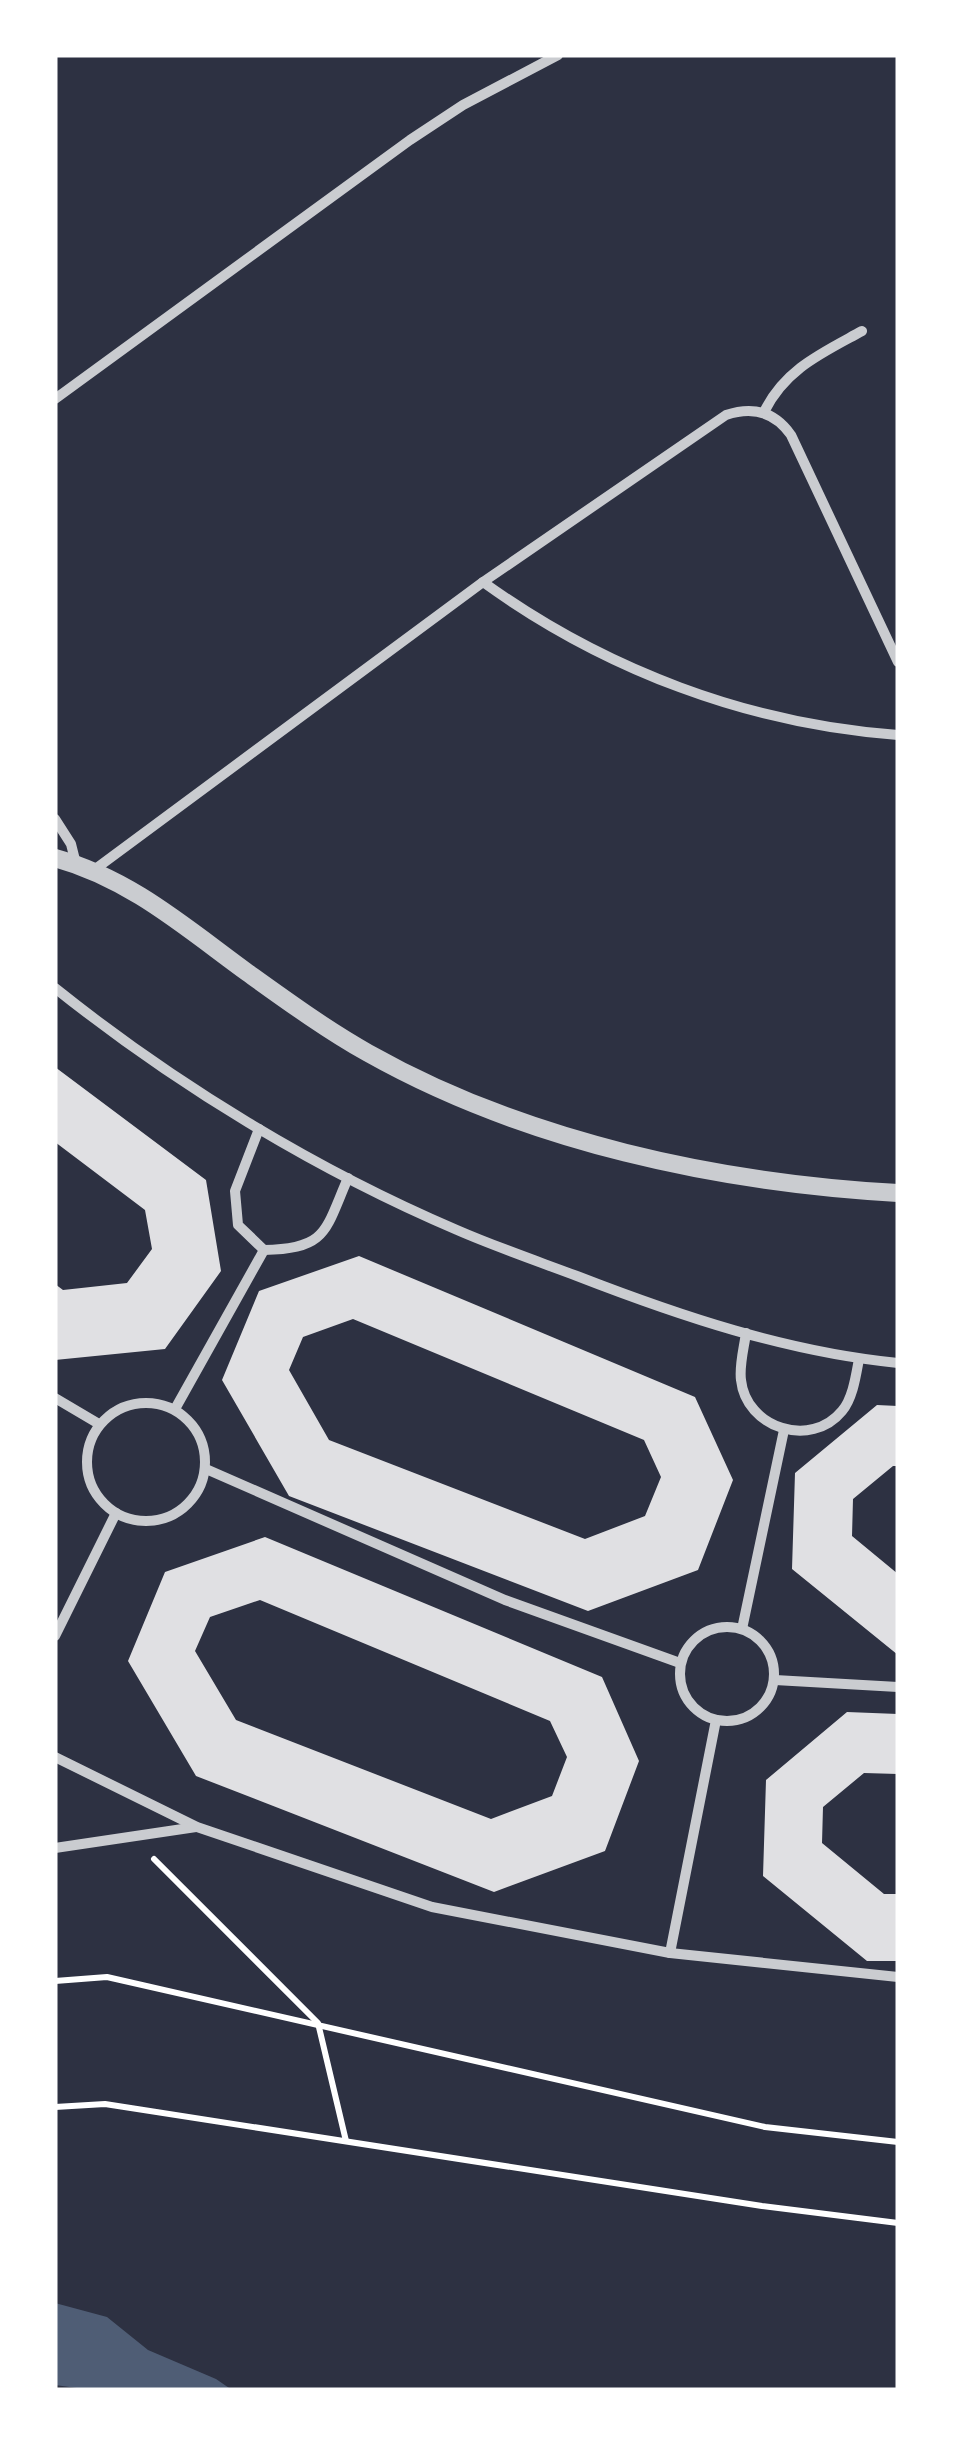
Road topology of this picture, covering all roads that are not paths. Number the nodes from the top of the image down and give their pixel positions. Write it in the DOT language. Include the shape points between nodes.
graph roads {
  1 [pos="558,55"];
  2 [pos="862,330"];
  3 [pos="55,399"];
  4 [pos="764,412"];
  5 [pos="484,582"];
  6 [pos="898,662"];
  7 [pos="898,735"];
  8 [pos="55,819"];
  9 [pos="55,858"];
  10 [pos="85,867"];
  11 [pos="55,988"];
  12 [pos="259,1128"];
  13 [pos="348,1178"];
  14 [pos="898,1193"];
  15 [pos="264,1250"];
  16 [pos="746,1334"];
  17 [pos="859,1359"];
  18 [pos="898,1363"];
  19 [pos="55,1398"];
  20 [pos="175,1409"];
  21 [pos="99,1424"];
  22 [pos="784,1430"];
  23 [pos="206,1469"];
  24 [pos="116,1513"];
  25 [pos="742,1629"];
  26 [pos="55,1636"];
  27 [pos="680,1663"];
  28 [pos="774,1680"];
  29 [pos="898,1687"];
  30 [pos="716,1720"];
  31 [pos="55,1757"];
  32 [pos="197,1826"];
  33 [pos="55,1848"];
  34 [pos="670,1952"];
  35 [pos="898,1977"];
  1 -- 3 [label="street" via="410,140"];
  2 -- 4 [label="street" via="801,365"];
  4 -- 5 [label="street" via="726,415"];
  4 -- 6 [label="street" via="792,435"];
  5 -- 7 [label="street" via="564,636 661,681 774,716"];
  5 -- 10 [label="street"];
  8 -- 10 [label="street"];
  9 -- 10 [label="street"];
  10 -- 14 [label="street" via="160,906 369,1053 521,1120 671,1164"];
  11 -- 12 [label="street"];
  12 -- 13 [label="street"];
  12 -- 15 [label="street" via="235,1191 238,1225"];
  13 -- 15 [label="street" via="323,1236 296,1250"];
  13 -- 16 [label="street" via="456,1230"];
  15 -- 20 [label="street"];
  16 -- 17 [label="street"];
  16 -- 22 [label="street" via="740,1379 747,1402 762,1420"];
  17 -- 18 [label="street"];
  17 -- 22 [label="street" via="842,1411 816,1429"];
  19 -- 21 [label="street"];
  20 -- 21 [label="street" via="134,1403"];
  20 -- 23 [label="street" via="200,1434"];
  21 -- 24 [label="street" via="89,1442 88,1472 100,1500"];
  22 -- 25 [label="street"];
  23 -- 24 [label="street" via="201,1488 173,1516 134,1520"];
  23 -- 27 [label="street" via="505,1600"];
  24 -- 26 [label="street"];
  25 -- 27 [label="street" via="711,1629"];
  25 -- 28 [label="street" via="768,1648"];
  27 -- 30 [label="street" via="683,1692"];
  28 -- 29 [label="street"];
  28 -- 30 [label="street" via="770,1695 747,1717"];
  30 -- 34 [label="street"];
  31 -- 32 [label="street"];
  32 -- 33 [label="street"];
  32 -- 34 [label="street" via="432,1907"];
  34 -- 35 [label="street"];
}
